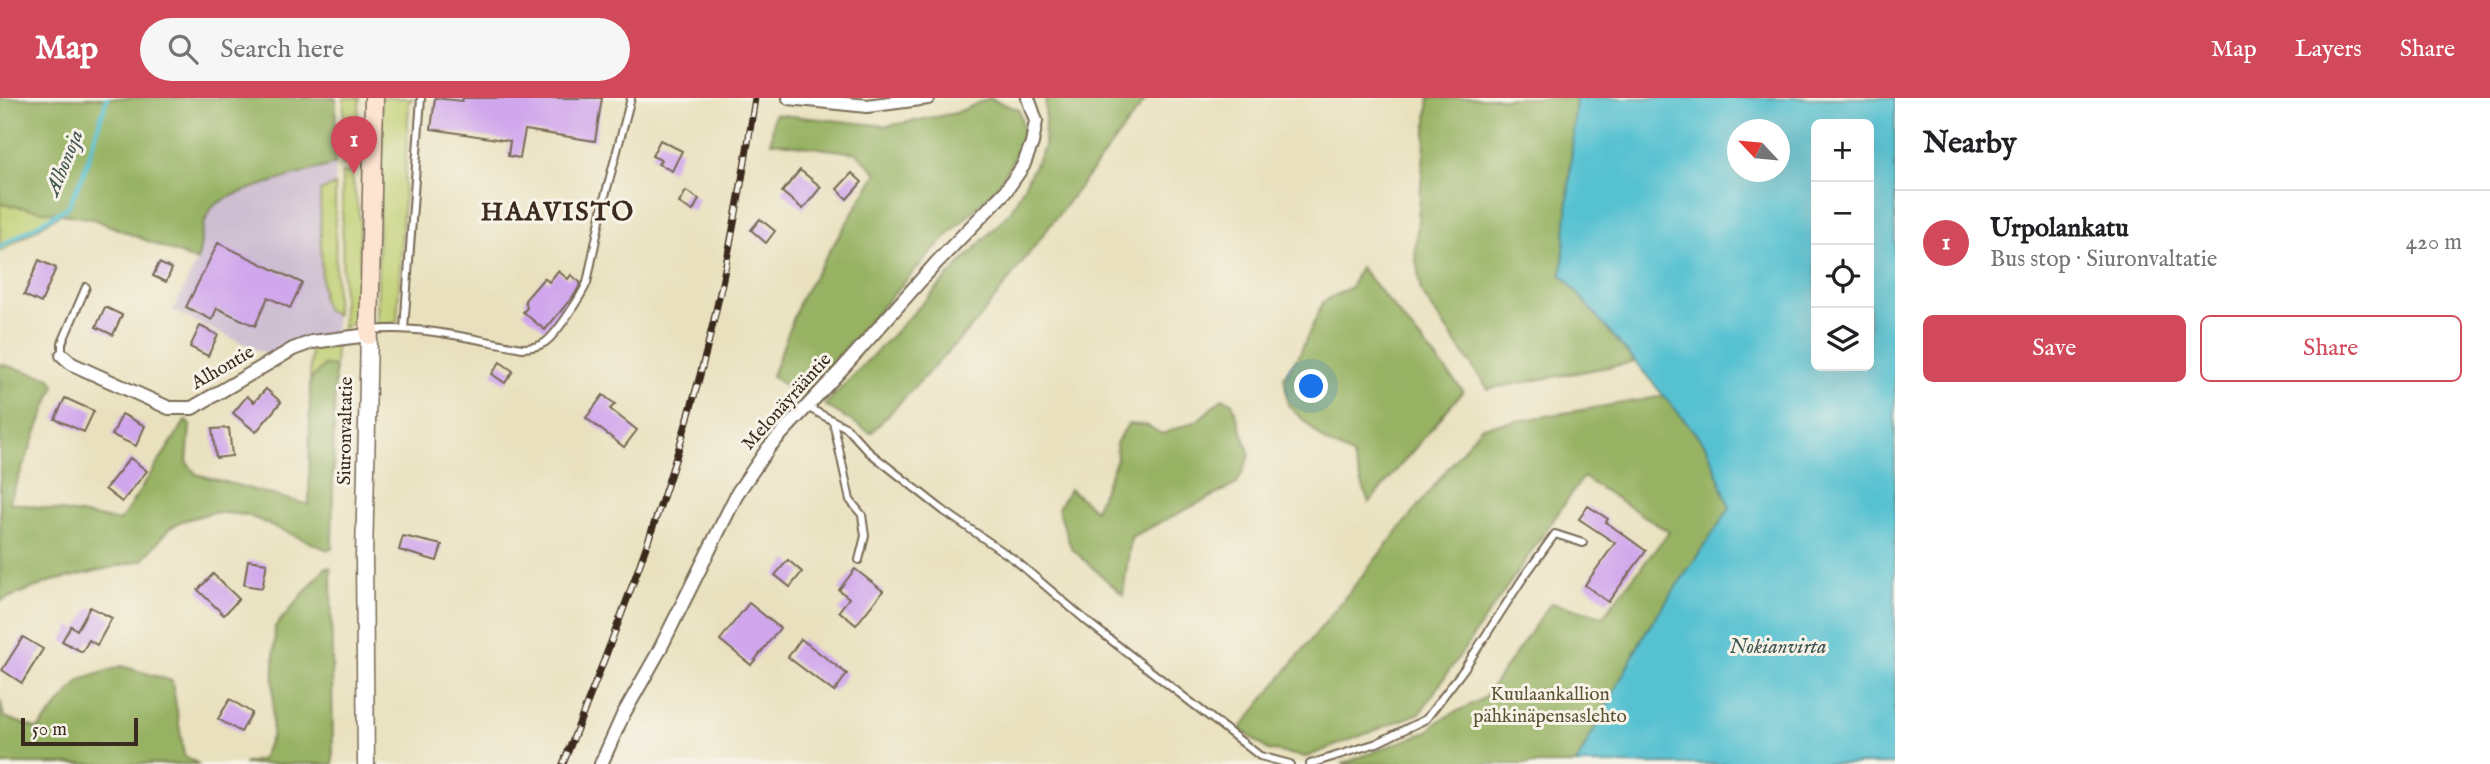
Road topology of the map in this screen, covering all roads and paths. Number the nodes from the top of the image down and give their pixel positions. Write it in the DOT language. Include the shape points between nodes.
graph roads {
  1 [pos="374,98"];
  2 [pos="421,98"];
  3 [pos="631,98"];
  4 [pos="928,98"];
  5 [pos="1028,98"];
  6 [pos="794,99"];
  7 [pos="86,287"];
  8 [pos="404,329"];
  9 [pos="369,333"];
  10 [pos="62,355"];
  11 [pos="805,406"];
  12 [pos="834,421"];
  13 [pos="1583,543"];
  14 [pos="859,560"];
  15 [pos="366,764"];
  16 [pos="601,764"];
  17 [pos="1290,764"];
  18 [pos="1310,764"];
  1 -- 9 [label="main road, Siuronvaltatie"];
  2 -- 8 [label="lane"];
  3 -- 8 [label="lane" via="587,283 547,342 522,348"];
  4 -- 6 [label="street" via="867,106"];
  5 -- 11 [label="street, Melonäyrääntie" via="1036,121 1032,143 1005,192"];
  7 -- 10 [label="lane" via="62,343"];
  8 -- 9 [label="lane"];
  9 -- 10 [label="street, Alhontie" via="293,349 192,408 181,409 169,408"];
  9 -- 15 [label="street, Siuronvaltatie"];
  11 -- 12 [label="lane"];
  11 -- 16 [label="street, Melonäyrääntie" via="738,492"];
  12 -- 14 [label="lane" via="850,500 862,515 865,536"];
  12 -- 17 [label="lane" via="1260,756"];
  13 -- 18 [label="lane" via="1555,534 1426,719 1377,743"];
}
